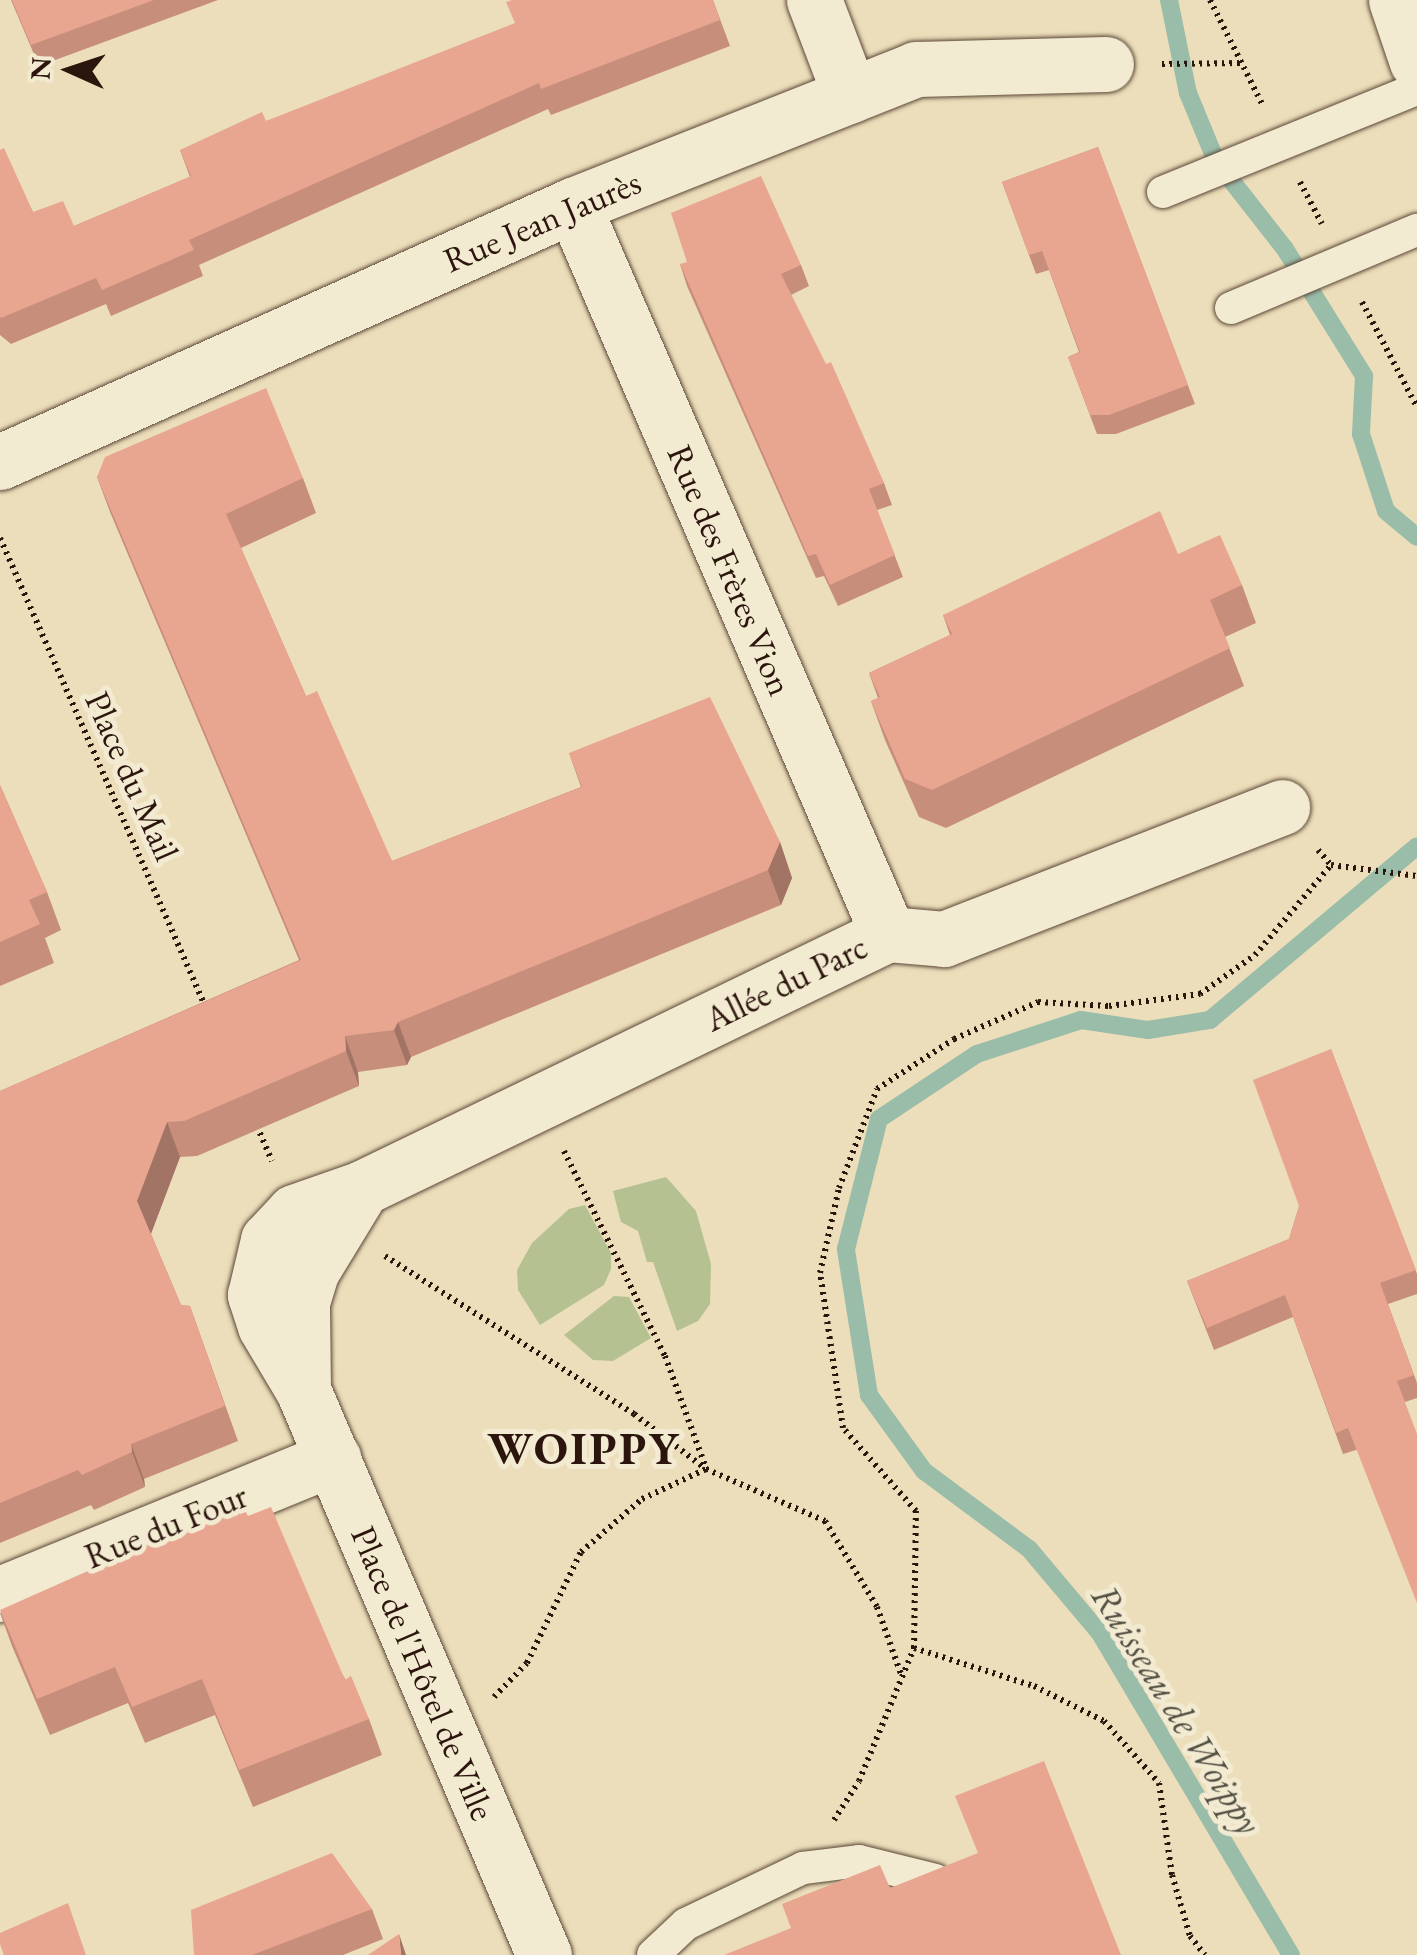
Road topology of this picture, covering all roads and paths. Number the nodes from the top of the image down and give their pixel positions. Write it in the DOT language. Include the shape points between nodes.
graph roads {
  1 [pos="814,0"];
  2 [pos="1210,0"];
  3 [pos="1396,0"];
  4 [pos="1417,62"];
  5 [pos="1244,63"];
  6 [pos="1124,64"];
  7 [pos="1417,90"];
  8 [pos="850,95"];
  9 [pos="1280,144"];
  10 [pos="1163,192"];
  11 [pos="573,204"];
  12 [pos="1417,230"];
  13 [pos="1332,266"];
  14 [pos="1231,308"];
  15 [pos="1417,407"];
  16 [pos="0,462"];
  17 [pos="0,538"];
  18 [pos="1282,807"];
  19 [pos="1417,876"];
  20 [pos="888,934"];
  21 [pos="210,1016"];
  22 [pos="541,1102"];
  23 [pos="310,1230"];
  24 [pos="333,1458"];
  25 [pos="706,1469"];
  26 [pos="0,1594"];
  27 [pos="914,1648"];
  28 [pos="902,1678"];
  29 [pos="455,1748"];
  30 [pos="804,1868"];
  31 [pos="935,1880"];
  32 [pos="544,1955"];
  33 [pos="653,1955"];
  34 [pos="1205,1955"];
  1 -- 8 [label="street"];
  2 -- 5 [label="path"];
  3 -- 4 [label="street"];
  5 -- 6 [label="path"];
  5 -- 9 [label="path"];
  6 -- 8 [label="street, Rue Jean Jaurès" via="916,68"];
  7 -- 9 [label="lane"];
  8 -- 11 [label="street, Rue Jean Jaurès"];
  9 -- 10 [label="lane"];
  9 -- 13 [label="path"];
  11 -- 16 [label="street, Rue Jean Jaurès"];
  11 -- 20 [label="street, Rue des Frères Vion"];
  12 -- 13 [label="lane"];
  13 -- 14 [label="lane"];
  13 -- 15 [label="path"];
  17 -- 21 [label="path, Place du Mail"];
  18 -- 20 [label="street, Allée du Parc" via="944,939"];
  19 -- 27 [label="path" via="1331,865 1255,956 1200,994 1109,1006 1038,1002 954,1039 877,1089 839,1188 820,1273 843,1428 916,1510"];
  20 -- 22 [label="street, Allée du Parc"];
  22 -- 23 [label="street, Allée du Parc" via="362,1188"];
  22 -- 25 [label="path" via="665,1356"];
  23 -- 24 [label="street, Place de l'Hôtel de Ville" via="268,1240 255,1296"];
  23 -- 25 [label="path" via="354,1266 376,1251 634,1414"];
  24 -- 26 [label="street, Rue du Four"];
  24 -- 29 [label="street, Place de l'Hôtel de Ville"];
  25 -- 28 [label="path" via="825,1521 877,1606"];
  25 -- 29 [label="path" via="642,1499 582,1552 527,1663 502,1682 476,1733"];
  27 -- 28 [label="path"];
  27 -- 34 [label="path" via="1034,1686 1104,1721 1159,1783 1172,1874 1190,1936"];
  28 -- 30 [label="path" via="859,1780"];
  29 -- 32 [label="street, Place de l'Hôtel de Ville"];
  30 -- 31 [label="lane" via="859,1860"];
  30 -- 33 [label="lane" via="686,1924"];
}
